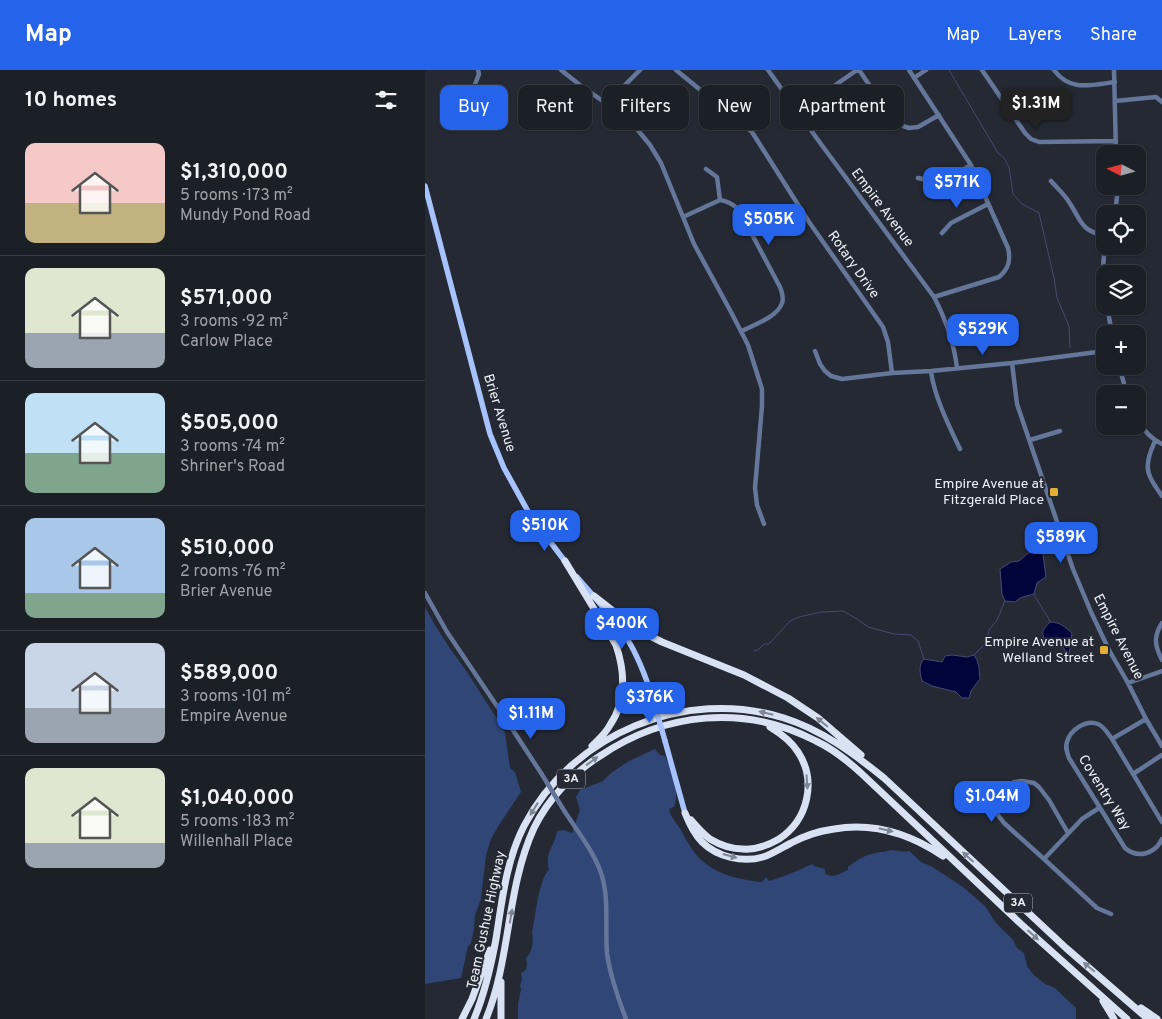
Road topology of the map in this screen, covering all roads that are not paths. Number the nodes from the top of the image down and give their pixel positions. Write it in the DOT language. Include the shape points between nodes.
graph roads {
  1 [pos="478,70"];
  2 [pos="561,70"];
  3 [pos="640,70"];
  4 [pos="676,70"];
  5 [pos="768,70"];
  6 [pos="858,70"];
  7 [pos="909,70"];
  8 [pos="926,70"];
  9 [pos="982,70"];
  10 [pos="1054,70"];
  11 [pos="1114,70"];
  12 [pos="914,78"];
  13 [pos="1115,82"];
  14 [pos="475,85"];
  15 [pos="625,85"];
  16 [pos="836,85"];
  17 [pos="780,86"];
  18 [pos="602,99"];
  19 [pos="1115,100"];
  20 [pos="1162,102"];
  21 [pos="939,114"];
  22 [pos="638,130"];
  23 [pos="811,130"];
  24 [pos="1116,141"];
  25 [pos="1116,145"];
  26 [pos="971,165"];
  27 [pos="706,169"];
  28 [pos="918,178"];
  29 [pos="1051,181"];
  30 [pos="425,186"];
  31 [pos="719,200"];
  32 [pos="988,204"];
  33 [pos="683,217"];
  34 [pos="943,233"];
  35 [pos="1096,234"];
  36 [pos="934,297"];
  37 [pos="742,332"];
  38 [pos="815,351"];
  39 [pos="1096,352"];
  40 [pos="1012,363"];
  41 [pos="957,368"];
  42 [pos="931,371"];
  43 [pos="892,373"];
  44 [pos="1060,431"];
  45 [pos="1146,433"];
  46 [pos="1030,440"];
  47 [pos="1155,441"];
  48 [pos="1162,444"];
  49 [pos="960,449"];
  50 [pos="1162,496"];
  51 [pos="764,524"];
  52 [pos="565,561"];
  53 [pos="425,593"];
  54 [pos="594,596"];
  55 [pos="1162,623"];
  56 [pos="1162,660"];
  57 [pos="1162,671"];
  58 [pos="1129,683"];
  59 [pos="1146,719"];
  60 [pos="757,721"];
  61 [pos="1112,739"];
  62 [pos="1162,746"];
  63 [pos="1162,755"];
  64 [pos="578,760"];
  65 [pos="1133,774"];
  66 [pos="884,778"];
  67 [pos="1099,808"];
  68 [pos="685,812"];
  69 [pos="1162,822"];
  70 [pos="1068,833"];
  71 [pos="1162,839"];
  72 [pos="1044,858"];
  73 [pos="959,866"];
  74 [pos="1111,914"];
  75 [pos="499,921"];
  76 [pos="502,964"];
  77 [pos="1097,992"];
  78 [pos="1126,998"];
  79 [pos="462,1019"];
  80 [pos="474,1019"];
  81 [pos="486,1019"];
  82 [pos="501,1019"];
  83 [pos="626,1019"];
  84 [pos="1114,1019"];
  85 [pos="1127,1019"];
  86 [pos="1148,1019"];
  87 [pos="1157,1019"];
  1 -- 14 [label="street"];
  2 -- 18 [label="street"];
  3 -- 15 [label="street"];
  4 -- 43 [label="street, Rotary Drive" via="754,134 809,222 883,327"];
  5 -- 17 [label="street, Empire Avenue"];
  6 -- 16 [label="street"];
  6 -- 21 [label="street" via="900,125 918,127"];
  7 -- 12 [label="street"];
  8 -- 12 [label="street"];
  9 -- 24 [label="street" via="1031,139 1039,142"];
  10 -- 13 [label="street" via="1073,85"];
  11 -- 13 [label="street"];
  12 -- 21 [label="street"];
  13 -- 19 [label="street"];
  19 -- 20 [label="street" via="1156,97"];
  19 -- 24 [label="street"];
  21 -- 26 [label="street"];
  22 -- 33 [label="street" via="661,163"];
  23 -- 36 [label="street, Empire Avenue"];
  24 -- 25 [label="street"];
  26 -- 28 [label="street" via="944,178 931,181"];
  26 -- 32 [label="street"];
  27 -- 31 [label="street" via="717,177"];
  29 -- 35 [label="street" via="1069,201 1081,224"];
  30 -- 52 [label="main road, Brier Avenue" via="490,434 504,468 530,515"];
  31 -- 33 [label="street"];
  31 -- 37 [label="street" via="731,203 739,210 782,295 782,304 777,311"];
  32 -- 34 [label="street" via="951,223"];
  32 -- 36 [label="street" via="1009,250 1010,261 1006,270 996,278"];
  33 -- 37 [label="street" via="701,258"];
  36 -- 41 [label="street, Empire Avenue" via="949,330"];
  37 -- 51 [label="street" via="762,389 755,488"];
  38 -- 43 [label="street" via="825,371 837,378"];
  39 -- 40 [label="street"];
  40 -- 41 [label="street"];
  40 -- 46 [label="street, Empire Avenue" via="1017,404"];
  41 -- 42 [label="street"];
  42 -- 43 [label="street"];
  42 -- 49 [label="street" via="935,391"];
  44 -- 46 [label="street"];
  45 -- 47 [label="street"];
  46 -- 58 [label="street, Empire Avenue" via="1073,569 1109,650"];
  47 -- 48 [label="street"];
  47 -- 50 [label="street" via="1148,468"];
  52 -- 54 [label="main road, Brier Avenue"];
  52 -- 64 [label="highway" via="616,645 624,688 620,707 610,726"];
  53 -- 83 [label="street, bridge" via="595,860 605,899 610,970"];
  66 -- 54 [label="highway, one-way" via="803,706 744,675 646,634"];
  54 -- 68 [label="main road, Brier Avenue, bridge" via="616,622 639,659"];
  55 -- 56 [label="street" via="1155,637"];
  57 -- 58 [label="street"];
  58 -- 59 [label="street, Empire Avenue"];
  59 -- 61 [label="street"];
  59 -- 62 [label="street, Empire Avenue"];
  60 -- 68 [label="highway, one-way" via="787,738 802,760 808,789 798,820 784,835 766,846 738,849 711,840"];
  60 -- 73 [label="highway, Team Gushue Highway / 3A" via="800,733 832,750 862,774"];
  76 -- 60 [label="highway, Team Gushue Highway / 3A, one-way" via="517,877 529,842 545,810 578,772 620,743 667,725 697,718"];
  61 -- 65 [label="street, Coventry Way"];
  61 -- 67 [label="street, Coventry Way" via="1104,728 1092,723 1075,729 1067,742 1069,758"];
  63 -- 65 [label="street"];
  66 -- 64 [label="highway, Team Gushue Highway / 3A, one-way" via="814,730 784,718 736,709 702,709 663,716 620,732"];
  64 -- 75 [label="highway, Team Gushue Highway / 3A, one-way" via="553,783 524,826 506,876"];
  65 -- 69 [label="street, Coventry Way"];
  78 -- 66 [label="highway, Team Gushue Highway / 3A, one-way" via="1066,948"];
  67 -- 70 [label="street"];
  67 -- 71 [label="street, Coventry Way" via="1129,852 1147,854 1156,849"];
  68 -- 73 [label="highway, one-way" via="703,842 734,858 762,858 811,834 861,826 887,830 915,840"];
  70 -- 72 [label="street"];
  70 -- 72 [label="street" via="1049,800 1034,783 1022,780 1008,786 998,801 998,814"];
  72 -- 74 [label="street" via="1097,908"];
  73 -- 77 [label="highway, Team Gushue Highway / 3A, one-way"];
  75 -- 79 [label="highway" via="481,978"];
  75 -- 80 [label="highway, Team Gushue Highway / 3A" via="483,995"];
  76 -- 81 [label="highway, Team Gushue Highway / 3A"];
  76 -- 82 [label="highway"];
  77 -- 84 [label="highway"];
  77 -- 85 [label="highway, Team Gushue Highway / 3A"];
  78 -- 86 [label="highway, Team Gushue Highway / 3A"];
  78 -- 87 [label="highway"];
}
